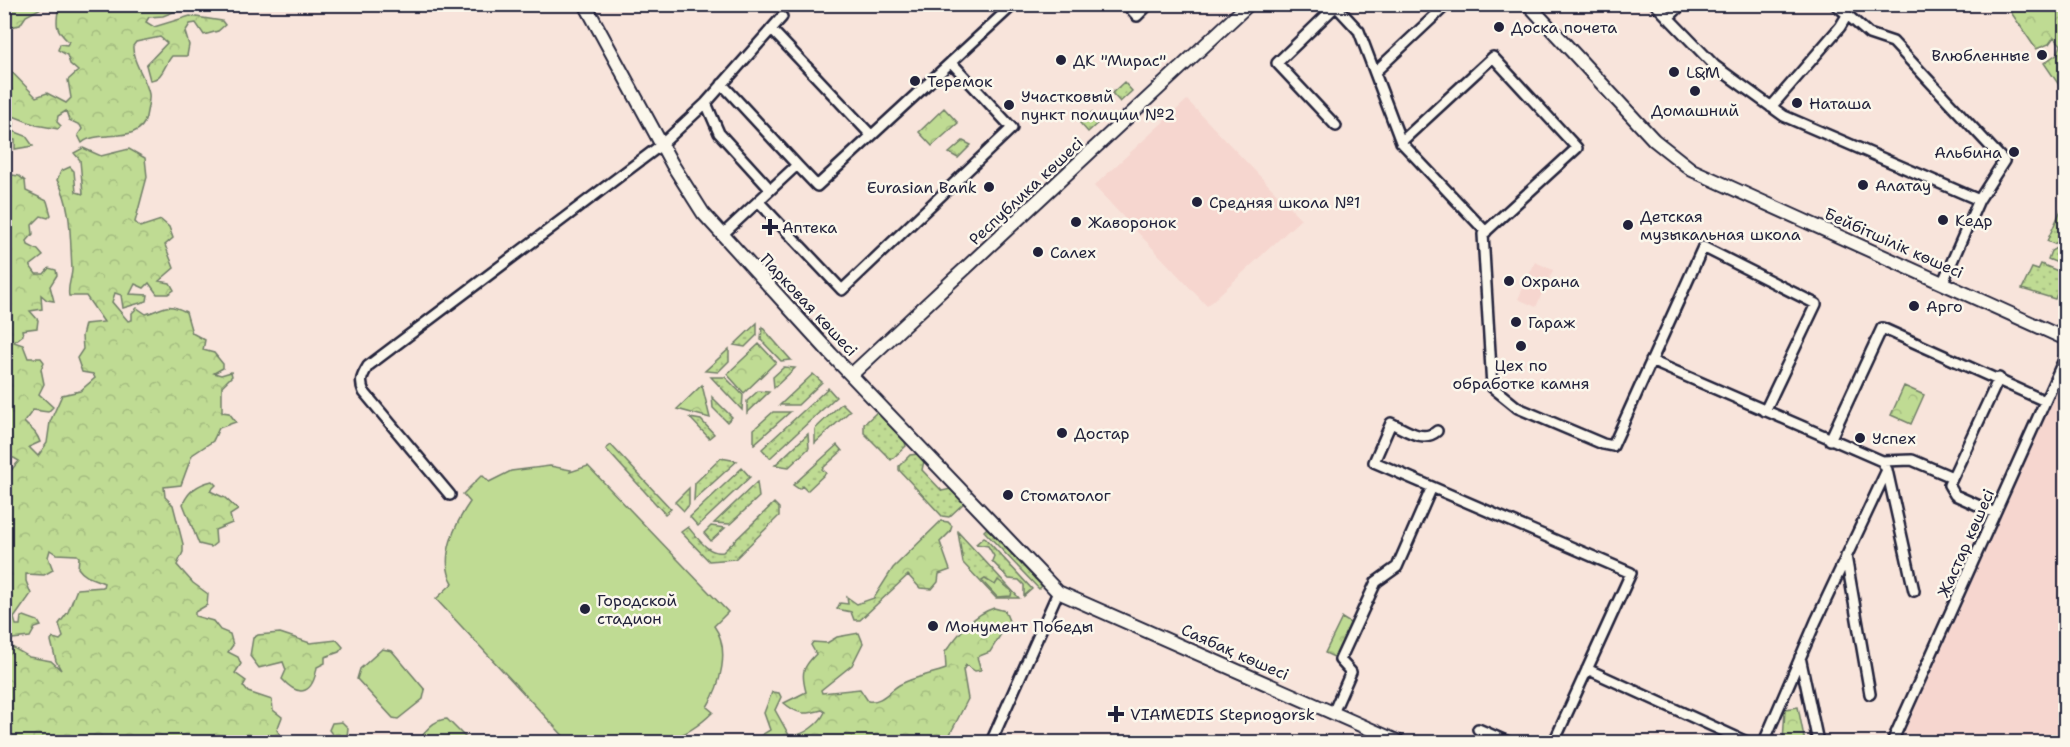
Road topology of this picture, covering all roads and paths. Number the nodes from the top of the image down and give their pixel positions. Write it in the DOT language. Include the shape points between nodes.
graph roads {
  1 [pos="585,4"];
  2 [pos="1014,4"];
  3 [pos="1126,4"];
  4 [pos="1149,4"];
  5 [pos="1249,4"];
  6 [pos="1439,4"];
  7 [pos="1528,4"];
  8 [pos="1655,4"];
  9 [pos="1682,4"];
  10 [pos="1834,4"];
  11 [pos="1336,5"];
  12 [pos="782,17"];
  13 [pos="1846,17"];
  14 [pos="1668,18"];
  15 [pos="771,29"];
  16 [pos="951,62"];
  17 [pos="1375,72"];
  18 [pos="722,84"];
  19 [pos="706,103"];
  20 [pos="1771,106"];
  21 [pos="1336,126"];
  22 [pos="871,135"];
  23 [pos="1401,142"];
  24 [pos="661,145"];
  25 [pos="797,165"];
  26 [pos="770,189"];
  27 [pos="1979,200"];
  28 [pos="758,201"];
  29 [pos="1486,232"];
  30 [pos="722,235"];
  31 [pos="1943,282"];
  32 [pos="2066,339"];
  33 [pos="2066,355"];
  34 [pos="1652,361"];
  35 [pos="851,375"];
  36 [pos="1998,378"];
  37 [pos="2045,401"];
  38 [pos="1765,411"];
  39 [pos="1437,431"];
  40 [pos="1830,440"];
  41 [pos="1884,466"];
  42 [pos="1952,477"];
  43 [pos="1432,488"];
  44 [pos="450,495"];
  45 [pos="1995,513"];
  46 [pos="1846,556"];
  47 [pos="1914,591"];
  48 [pos="1058,592"];
  49 [pos="1800,657"];
  50 [pos="1587,669"];
  51 [pos="1870,694"];
  52 [pos="1333,713"];
  53 [pos="1478,729"];
  54 [pos="991,742"];
  55 [pos="1399,742"];
  56 [pos="1508,742"];
  57 [pos="1554,742"];
  58 [pos="1748,742"];
  59 [pos="1764,742"];
  60 [pos="1818,742"];
  61 [pos="1892,742"];
  1 -- 24 [label="street, Парковая көшесі"];
  2 -- 16 [label="street"];
  3 -- 4 [label="street" via="1137,16"];
  5 -- 35 [label="street, Республика көшесі"];
  6 -- 17 [label="street" via="1443,9"];
  7 -- 31 [label="street, Бейбітшілік көшесі" via="1654,140 1692,170"];
  8 -- 14 [label="street"];
  9 -- 14 [label="street"];
  10 -- 13 [label="street"];
  11 -- 17 [label="street" via="1359,31"];
  11 -- 21 [label="street" via="1277,63"];
  12 -- 15 [label="street"];
  13 -- 20 [label="street"];
  13 -- 27 [label="street" via="1869,34 1893,42 2004,161"];
  14 -- 20 [label="street" via="1714,66"];
  15 -- 18 [label="street"];
  15 -- 22 [label="street"];
  16 -- 22 [label="street"];
  16 -- 28 [label="street" via="1012,128 842,290"];
  17 -- 23 [label="street"];
  18 -- 19 [label="street"];
  18 -- 25 [label="street"];
  19 -- 24 [label="street"];
  19 -- 26 [label="street" via="719,133"];
  20 -- 27 [label="street" via="1784,116"];
  22 -- 25 [label="street" via="817,186"];
  23 -- 29 [label="street"];
  23 -- 29 [label="street" via="1493,57 1577,148"];
  24 -- 30 [label="street, Парковая көшесі" via="690,194"];
  24 -- 44 [label="street" via="368,366 360,385 372,404"];
  25 -- 26 [label="street"];
  26 -- 28 [label="street"];
  27 -- 31 [label="street"];
  28 -- 30 [label="street"];
  29 -- 34 [label="street" via="1483,234 1492,387 1518,408 1613,446"];
  30 -- 35 [label="street, Парковая көшесі"];
  31 -- 32 [label="street, Бейбітшілік көшесі"];
  33 -- 37 [label="street, Жастар көшесі"];
  34 -- 38 [label="street"];
  34 -- 38 [label="street" via="1703,247 1816,304"];
  35 -- 48 [label="street, Парковая көшесі"];
  36 -- 37 [label="street"];
  36 -- 40 [label="street" via="1882,328"];
  36 -- 42 [label="street"];
  37 -- 45 [label="street, Жастар көшесі"];
  38 -- 40 [label="street"];
  39 -- 43 [label="street" via="1422,437 1391,423 1374,462"];
  40 -- 41 [label="street"];
  41 -- 42 [label="street" via="1912,460"];
  41 -- 46 [label="street"];
  41 -- 47 [label="street"];
  42 -- 45 [label="street" via="1949,485 1955,495"];
  43 -- 50 [label="street" via="1630,573"];
  43 -- 52 [label="street" via="1397,567 1376,582 1340,660 1351,672"];
  45 -- 61 [label="street, Жастар көшесі"];
  46 -- 49 [label="street"];
  46 -- 51 [label="street"];
  48 -- 52 [label="street, Саябақ көшесі"];
  48 -- 54 [label="street"];
  49 -- 59 [label="street"];
  49 -- 60 [label="street"];
  50 -- 57 [label="street"];
  50 -- 58 [label="street"];
  52 -- 55 [label="street, Саябақ көшесі"];
  53 -- 56 [label="street"];
}
